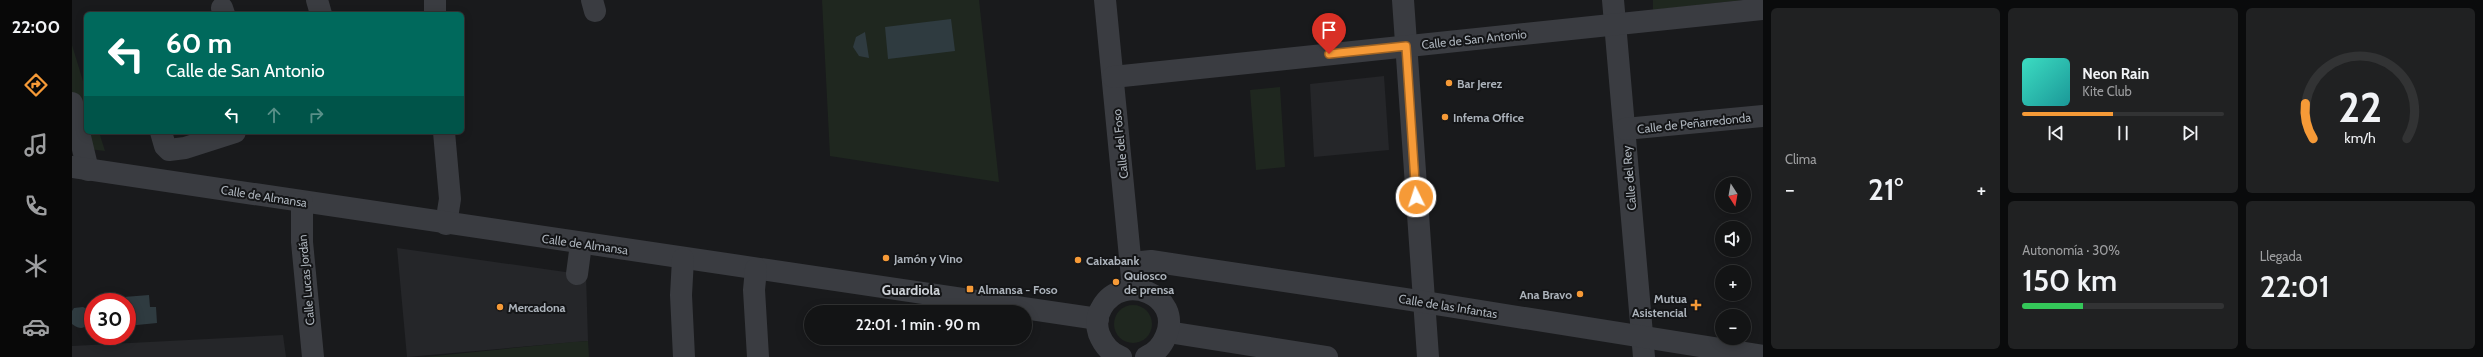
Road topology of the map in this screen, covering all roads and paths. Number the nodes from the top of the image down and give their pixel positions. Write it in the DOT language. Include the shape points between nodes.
graph roads {
  1 [pos="317,0"];
  2 [pos="435,0"];
  3 [pos="1105,0"];
  4 [pos="1402,0"];
  5 [pos="1613,0"];
  6 [pos="1763,9"];
  7 [pos="320,12"];
  8 [pos="435,12"];
  9 [pos="1616,25"];
  10 [pos="1406,46"];
  11 [pos="1113,77"];
  12 [pos="72,103"];
  13 [pos="1763,116"];
  14 [pos="1625,129"];
  15 [pos="162,134"];
  16 [pos="229,134"];
  17 [pos="444,134"];
  18 [pos="80,169"];
  19 [pos="302,202"];
  20 [pos="446,224"];
  21 [pos="581,244"];
  22 [pos="683,259"];
  23 [pos="1132,263"];
  24 [pos="756,269"];
  25 [pos="577,274"];
  26 [pos="1133,288"];
  27 [pos="1424,302"];
  28 [pos="1098,319"];
  29 [pos="1168,332"];
  30 [pos="1643,347"];
  31 [pos="1763,356"];
  32 [pos="313,357"];
  33 [pos="684,357"];
  34 [pos="758,357"];
  35 [pos="1121,357"];
  36 [pos="1146,357"];
  37 [pos="1327,357"];
  38 [pos="1428,357"];
  1 -- 7 [label="street"];
  2 -- 8 [label="street"];
  3 -- 11 [label="street, Calle del Foso"];
  4 -- 10 [label="street"];
  5 -- 9 [label="street, Calle del Rey"];
  6 -- 9 [label="street, Calle de San Antonio"];
  9 -- 10 [label="street, Calle de San Antonio"];
  9 -- 14 [label="street, Calle del Rey"];
  10 -- 11 [label="street, Calle de San Antonio"];
  10 -- 27 [label="street"];
  11 -- 23 [label="street, Calle del Foso"];
  12 -- 18 [label="street"];
  13 -- 14 [label="street, Calle de Peñarredonda"];
  14 -- 30 [label="street, Calle del Rey"];
  15 -- 16 [label="street" via="169,150 185,148"];
  17 -- 20 [label="street" via="450,200"];
  18 -- 19 [label="street, Calle de Almansa"];
  19 -- 20 [label="street, Calle de Almansa"];
  19 -- 32 [label="street, Calle Lucas Jordán" via="302,242"];
  20 -- 21 [label="street, Calle de Almansa"];
  21 -- 22 [label="street, Calle de Almansa"];
  21 -- 25 [label="street"];
  22 -- 24 [label="street, Calle de Almansa"];
  22 -- 33 [label="street" via="681,295"];
  23 -- 26 [label="street, Calle del Foso"];
  23 -- 27 [label="street, Calle de las Infantas" via="1151,261"];
  24 -- 28 [label="street, Calle de Almansa"];
  24 -- 34 [label="street" via="754,290"];
  26 -- 28 [label="street" via="1113,294 1106,301"];
  26 -- 29 [label="street" via="1146,290 1164,305 1169,323"];
  27 -- 30 [label="street, Calle de las Infantas"];
  27 -- 38 [label="street"];
  28 -- 35 [label="street" via="1101,340 1108,349"];
  29 -- 36 [label="street" via="1164,343"];
  29 -- 37 [label="street"];
  30 -- 31 [label="street, Calle de las Infantas"];
}
